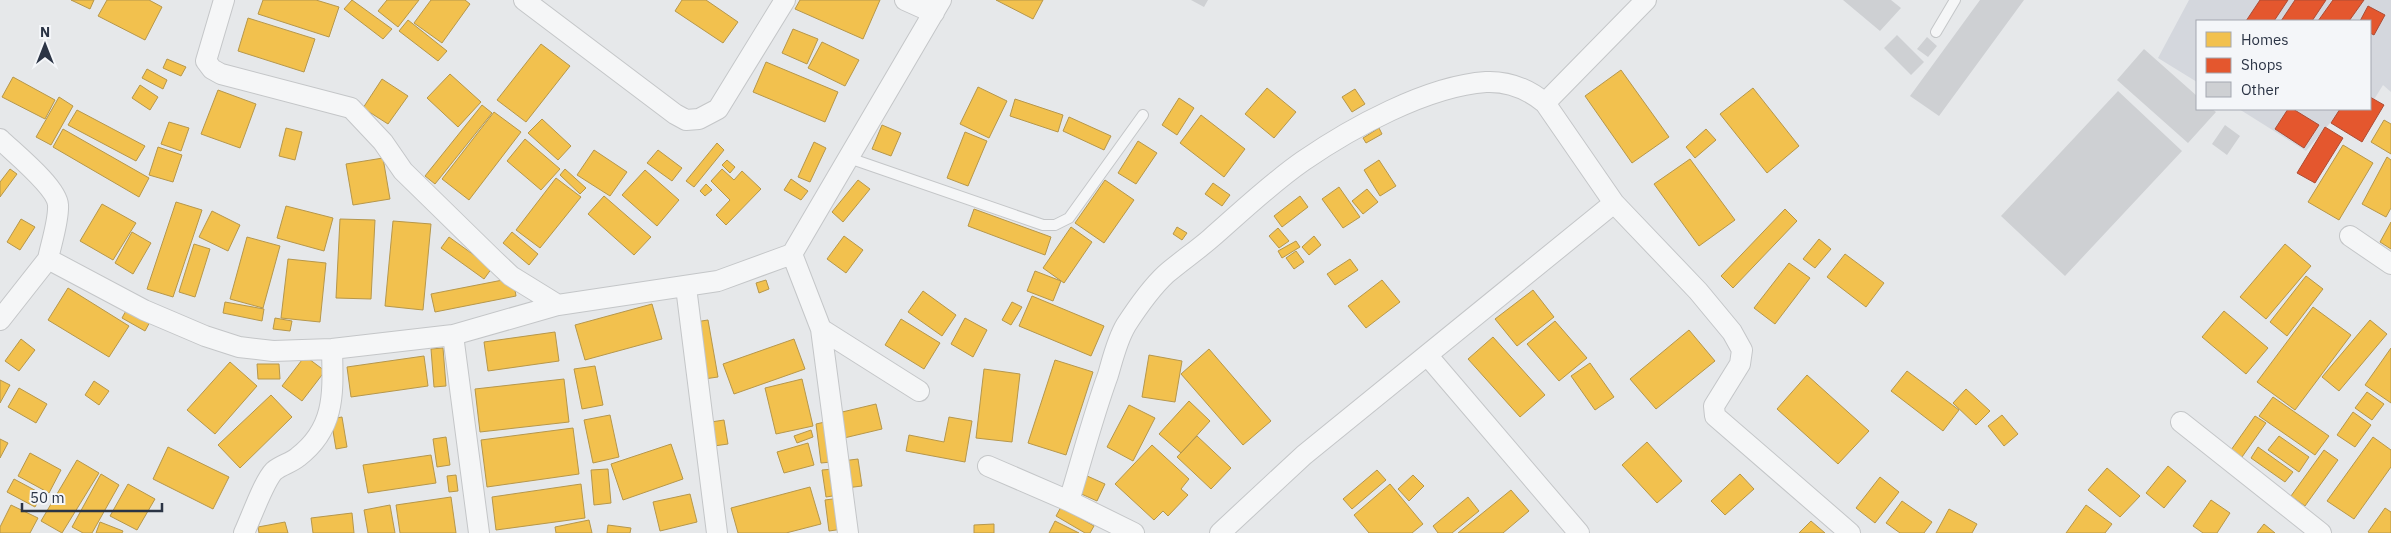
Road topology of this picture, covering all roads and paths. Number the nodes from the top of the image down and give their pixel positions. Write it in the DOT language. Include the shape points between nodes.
graph roads {
  1 [pos="224,0"];
  2 [pos="524,0"];
  3 [pos="785,0"];
  4 [pos="905,0"];
  5 [pos="1646,0"];
  6 [pos="1955,0"];
  7 [pos="938,6"];
  8 [pos="1936,32"];
  9 [pos="1545,103"];
  10 [pos="1143,115"];
  11 [pos="0,139"];
  12 [pos="849,158"];
  13 [pos="1614,203"];
  14 [pos="2350,236"];
  15 [pos="792,254"];
  16 [pos="48,258"];
  17 [pos="2391,264"];
  18 [pos="686,287"];
  19 [pos="558,305"];
  20 [pos="0,320"];
  21 [pos="820,329"];
  22 [pos="453,334"];
  23 [pos="332,349"];
  24 [pos="1427,355"];
  25 [pos="919,391"];
  26 [pos="2181,422"];
  27 [pos="988,466"];
  28 [pos="1069,502"];
  29 [pos="244,533"];
  30 [pos="479,533"];
  31 [pos="717,533"];
  32 [pos="848,533"];
  33 [pos="1134,533"];
  34 [pos="1220,533"];
  35 [pos="1579,533"];
  36 [pos="1850,533"];
  37 [pos="2321,533"];
  1 -- 19 [label="street" via="207,52 206,61 212,69 351,108 383,142 403,171 511,276"];
  2 -- 3 [label="street" via="675,114 686,120 699,120 718,109"];
  4 -- 7 [label="street"];
  5 -- 9 [label="street"];
  6 -- 8 [label="lane"];
  7 -- 12 [label="street"];
  9 -- 13 [label="street"];
  9 -- 28 [label="street" via="1534,94 1508,84 1486,82 1438,92 1390,111 1341,138 1304,161 1259,196 1165,275 1125,326"];
  10 -- 12 [label="lane" via="1069,218 1055,225 1043,225"];
  11 -- 16 [label="street" via="55,196 58,205"];
  12 -- 15 [label="street"];
  13 -- 24 [label="street"];
  13 -- 36 [label="street" via="1698,291 1732,332 1742,350 1740,364 1714,406 1715,416"];
  14 -- 17 [label="street"];
  15 -- 18 [label="street" via="718,281"];
  15 -- 21 [label="street"];
  16 -- 20 [label="street"];
  16 -- 23 [label="street" via="144,310 239,347 273,351"];
  18 -- 19 [label="street"];
  18 -- 31 [label="street"];
  19 -- 22 [label="street"];
  21 -- 25 [label="street"];
  21 -- 32 [label="street"];
  22 -- 23 [label="street"];
  22 -- 30 [label="street"];
  23 -- 29 [label="street" via="333,397 321,433 298,457 274,471"];
  24 -- 34 [label="street" via="1304,455"];
  24 -- 35 [label="street"];
  26 -- 37 [label="street"];
  27 -- 28 [label="street"];
  28 -- 33 [label="street"];
}
